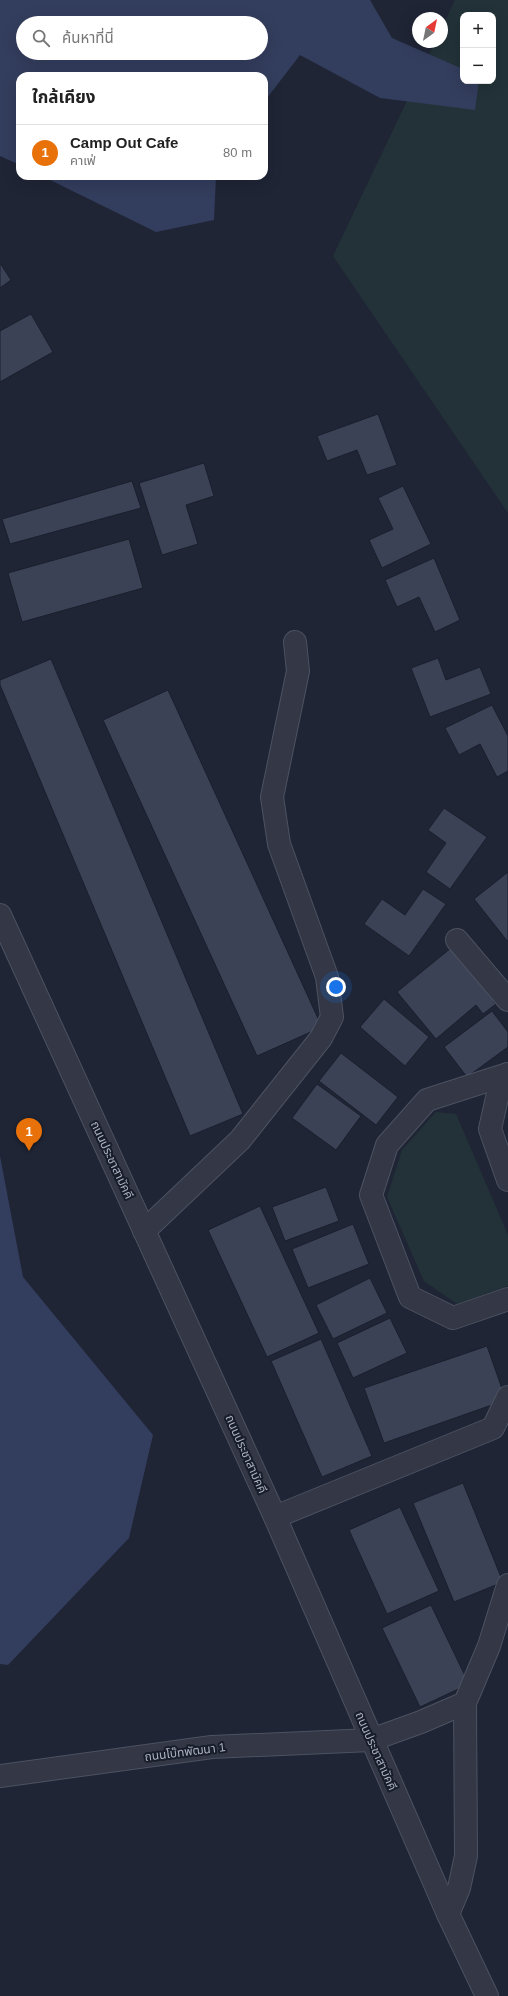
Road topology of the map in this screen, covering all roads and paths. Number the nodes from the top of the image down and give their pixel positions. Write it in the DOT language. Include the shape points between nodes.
graph roads {
  1 [pos="295,642"];
  2 [pos="0,915"];
  3 [pos="457,940"];
  4 [pos="508,1000"];
  5 [pos="508,1074"];
  6 [pos="508,1180"];
  7 [pos="144,1231"];
  8 [pos="508,1299"];
  9 [pos="508,1397"];
  10 [pos="275,1517"];
  11 [pos="508,1585"];
  12 [pos="465,1703"];
  13 [pos="371,1740"];
  14 [pos="0,1776"];
  15 [pos="448,1914"];
  16 [pos="487,1996"];
  1 -- 7 [label="street" via="298,671 272,797 279,844 327,977 332,1017 321,1038 240,1140"];
  2 -- 7 [label="street, ถนนประชาสามัคคี"];
  3 -- 4 [label="street"];
  5 -- 6 [label="street" via="501,1080 490,1129"];
  5 -- 8 [label="street" via="427,1100 387,1145 371,1195 410,1297 453,1318"];
  7 -- 10 [label="street, ถนนประชาสามัคคี"];
  9 -- 10 [label="street" via="493,1428"];
  10 -- 13 [label="street, ถนนประชาสามัคคี"];
  11 -- 12 [label="street" via="489,1646"];
  12 -- 13 [label="street, ถนนโบ๊ทพัฒนา 1"];
  12 -- 15 [label="street" via="466,1856 459,1888"];
  13 -- 14 [label="street, ถนนโบ๊ทพัฒนา 1" via="212,1747"];
  13 -- 15 [label="street, ถนนประชาสามัคคี"];
  15 -- 16 [label="street, ถนนประชาสามัคคี"];
}
